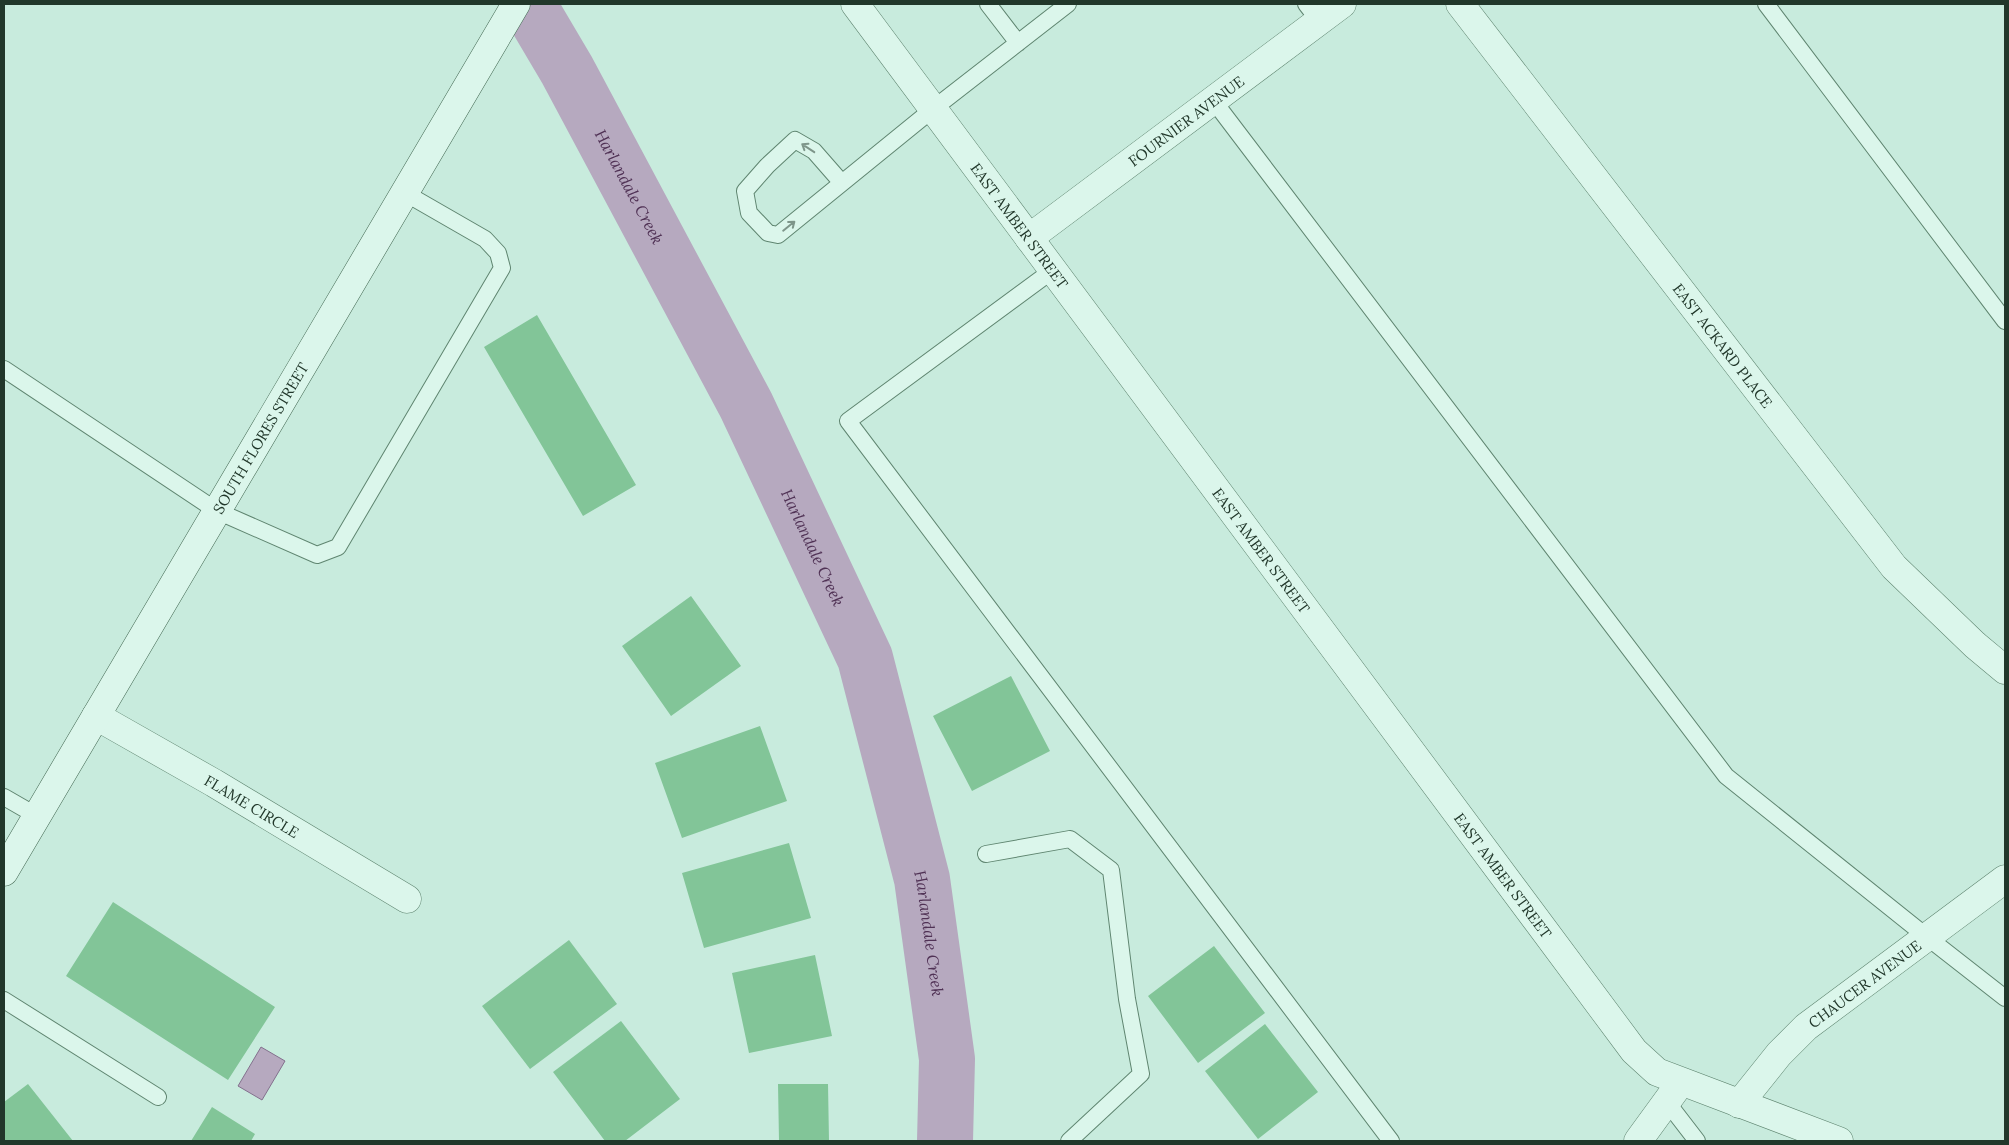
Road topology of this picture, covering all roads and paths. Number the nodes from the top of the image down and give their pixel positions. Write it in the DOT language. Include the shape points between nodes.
graph roads {
  1 [pos="516,4"];
  2 [pos="855,4"];
  3 [pos="988,4"];
  4 [pos="1068,4"];
  5 [pos="1342,4"];
  6 [pos="1460,4"];
  7 [pos="1766,4"];
  8 [pos="1313,12"];
  9 [pos="1018,43"];
  10 [pos="1213,100"];
  11 [pos="933,108"];
  12 [pos="842,183"];
  13 [pos="405,193"];
  14 [pos="1030,238"];
  15 [pos="1053,270"];
  16 [pos="2005,321"];
  17 [pos="4,369"];
  18 [pos="217,511"];
  19 [pos="2005,670"];
  20 [pos="96,716"];
  21 [pos="4,797"];
  22 [pos="37,816"];
  23 [pos="986,854"];
  24 [pos="4,872"];
  25 [pos="2005,878"];
  26 [pos="407,899"];
  27 [pos="1927,937"];
  28 [pos="2005,998"];
  29 [pos="4,1000"];
  30 [pos="1674,1092"];
  31 [pos="158,1097"];
  32 [pos="1739,1104"];
  33 [pos="1069,1141"];
  34 [pos="1391,1141"];
  35 [pos="1638,1141"];
  36 [pos="1697,1141"];
  37 [pos="1839,1141"];
  1 -- 13 [label="street, SOUTH FLORES STREET"];
  2 -- 11 [label="street, EAST AMBER STREET"];
  3 -- 9 [label="lane"];
  4 -- 9 [label="lane"];
  5 -- 8 [label="street, FOURNIER AVENUE"];
  6 -- 19 [label="street, EAST ACKARD PLACE" via="1894,567"];
  7 -- 16 [label="lane"];
  8 -- 10 [label="street, FOURNIER AVENUE"];
  9 -- 11 [label="lane"];
  10 -- 14 [label="street, FOURNIER AVENUE"];
  10 -- 27 [label="lane" via="1726,776"];
  11 -- 12 [label="lane"];
  11 -- 14 [label="street, EAST AMBER STREET"];
  12 -- 12 [label="lane, one-way" via="814,151 795,140 745,191 749,213 768,233 778,235"];
  13 -- 18 [label="street, SOUTH FLORES STREET"];
  13 -- 18 [label="lane" via="485,239 498,253 502,268 338,547 317,555"];
  14 -- 15 [label="street, EAST AMBER STREET"];
  15 -- 30 [label="street, EAST AMBER STREET" via="1634,1051"];
  15 -- 34 [label="lane" via="848,421"];
  17 -- 18 [label="lane"];
  18 -- 20 [label="street, SOUTH FLORES STREET"];
  20 -- 22 [label="street, SOUTH FLORES STREET"];
  20 -- 26 [label="street, FLAME CIRCLE"];
  21 -- 22 [label="lane"];
  22 -- 24 [label="street, SOUTH FLORES STREET"];
  23 -- 33 [label="lane" via="1070,839 1111,870 1141,1074"];
  25 -- 27 [label="street, CHAUCER AVENUE"];
  27 -- 28 [label="lane"];
  27 -- 32 [label="street, CHAUCER AVENUE" via="1806,1027 1778,1054"];
  29 -- 31 [label="lane"];
  30 -- 32 [label="street, EAST AMBER STREET"];
  30 -- 35 [label="street"];
  30 -- 36 [label="lane"];
  32 -- 37 [label="street"];
}
